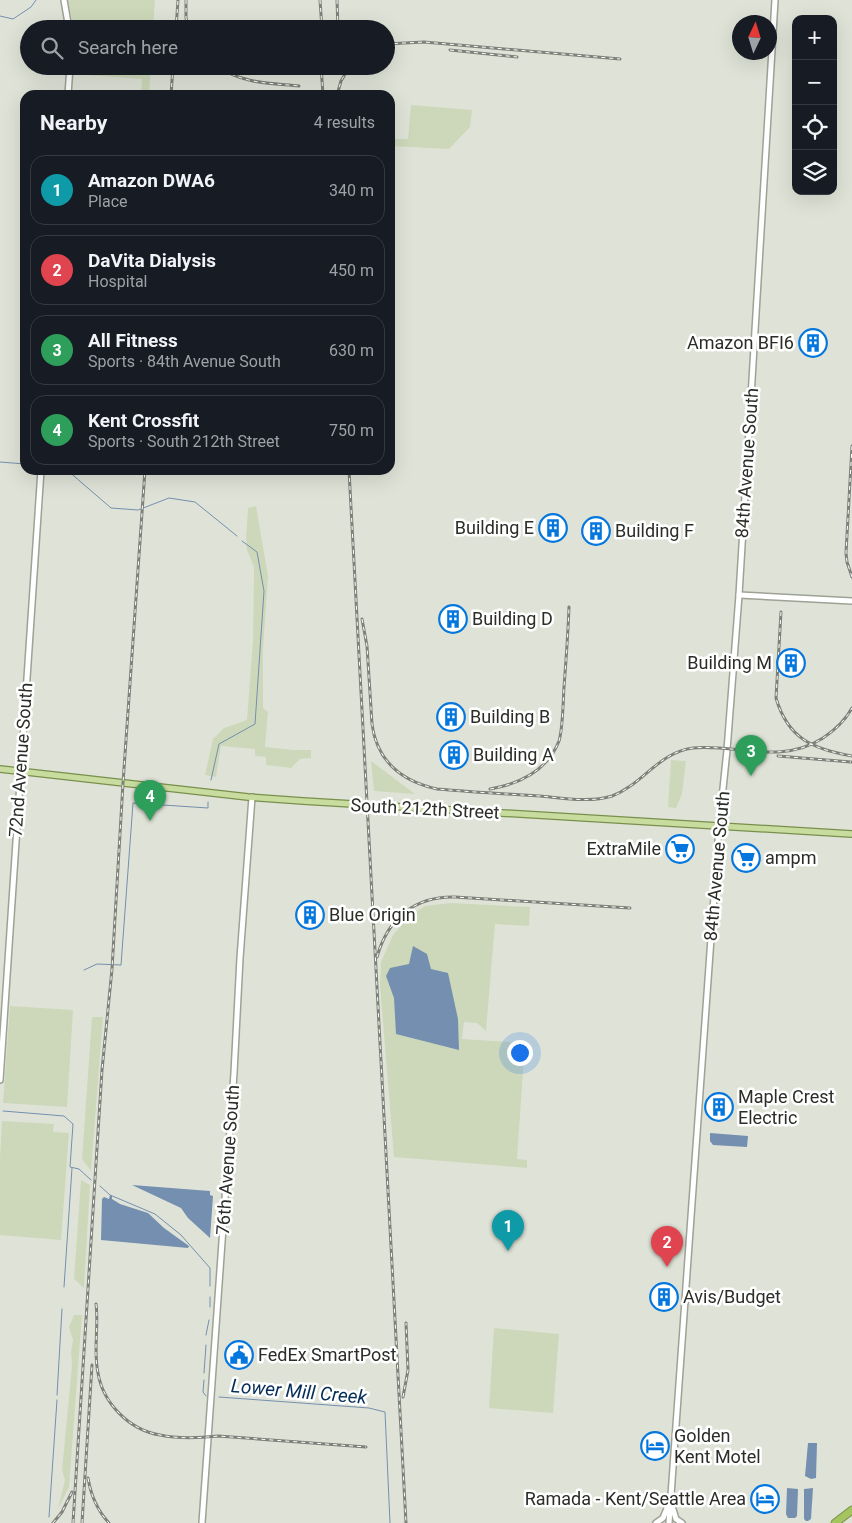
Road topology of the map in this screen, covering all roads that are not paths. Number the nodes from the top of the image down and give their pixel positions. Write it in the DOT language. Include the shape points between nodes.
graph roads {
  1 [pos="64,0"];
  2 [pos="775,0"];
  3 [pos="67,20"];
  4 [pos="69,75"];
  5 [pos="68,90"];
  6 [pos="42,475"];
  7 [pos="739,595"];
  8 [pos="852,601"];
  9 [pos="0,769"];
  10 [pos="20,772"];
  11 [pos="252,797"];
  12 [pos="719,826"];
  13 [pos="852,834"];
  14 [pos="0,1080"];
  15 [pos="670,1501"];
  16 [pos="852,1510"];
  17 [pos="852,1514"];
  18 [pos="202,1523"];
  19 [pos="656,1523"];
  20 [pos="668,1523"];
  21 [pos="682,1523"];
  22 [pos="835,1523"];
  23 [pos="843,1523"];
  1 -- 3 [label="main road"];
  2 -- 7 [label="main road, 84th Avenue South"];
  4 -- 5 [label="main road"];
  6 -- 10 [label="main road, 72nd Avenue South"];
  7 -- 8 [label="main road"];
  7 -- 12 [label="main road, 84th Avenue South"];
  9 -- 10 [label="main road, South 212th Street"];
  10 -- 11 [label="main road, South 212th Street"];
  10 -- 14 [label="main road, 72nd Avenue South"];
  11 -- 12 [label="main road, South 212th Street"];
  11 -- 18 [label="main road, 76th Avenue South"];
  12 -- 13 [label="main road, South 212th Street"];
  12 -- 15 [label="main road, 84th Avenue South"];
  15 -- 19 [label="main road" via="663,1518"];
  15 -- 20 [label="main road, 84th Avenue South"];
  15 -- 21 [label="main road" via="676,1519"];
  16 -- 22 [label="highway"];
  17 -- 23 [label="highway"];
}
